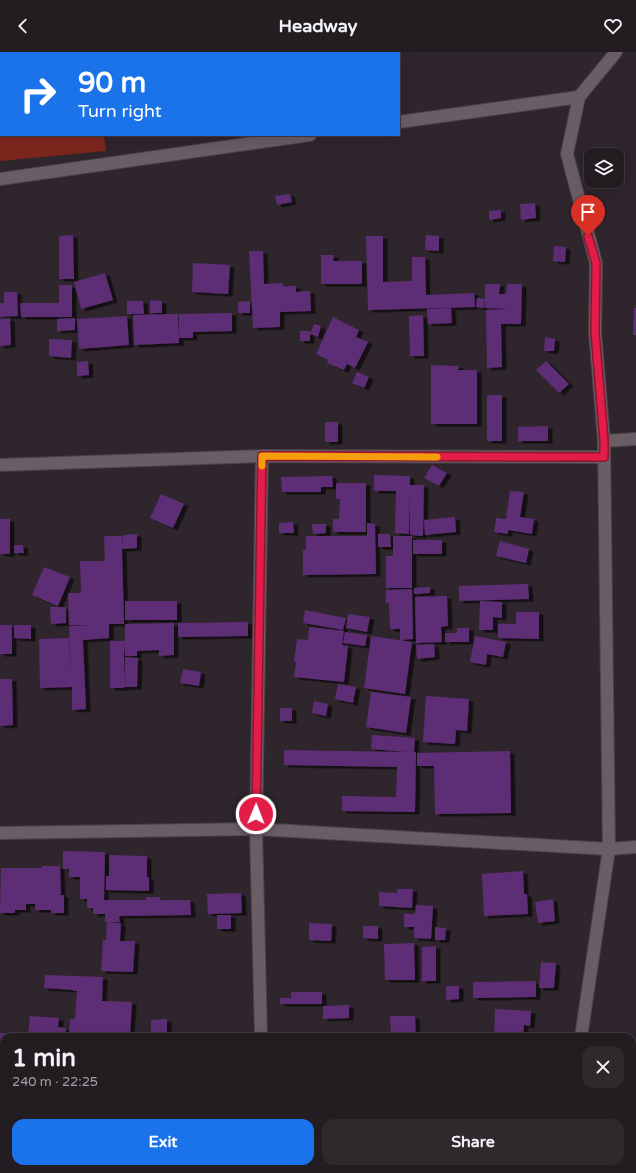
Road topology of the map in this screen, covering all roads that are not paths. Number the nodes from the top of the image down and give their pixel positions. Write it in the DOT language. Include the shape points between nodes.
graph roads {
  1 [pos="616,52"];
  2 [pos="579,97"];
  3 [pos="400,122"];
  4 [pos="303,136"];
  5 [pos="0,179"];
  6 [pos="636,439"];
  7 [pos="604,441"];
  8 [pos="262,456"];
  9 [pos="604,457"];
  10 [pos="0,465"];
  11 [pos="256,829"];
  12 [pos="0,833"];
  13 [pos="636,846"];
  14 [pos="609,849"];
  15 [pos="261,1033"];
  16 [pos="582,1033"];
  1 -- 2 [label="street"];
  2 -- 3 [label="street"];
  2 -- 7 [label="street" via="568,154 596,263 595,332"];
  4 -- 5 [label="street"];
  6 -- 7 [label="street"];
  7 -- 9 [label="street"];
  8 -- 9 [label="street"];
  8 -- 10 [label="street"];
  8 -- 11 [label="street"];
  9 -- 14 [label="street"];
  11 -- 12 [label="street"];
  11 -- 14 [label="street"];
  11 -- 15 [label="street"];
  13 -- 14 [label="street"];
  14 -- 16 [label="street"];
}
